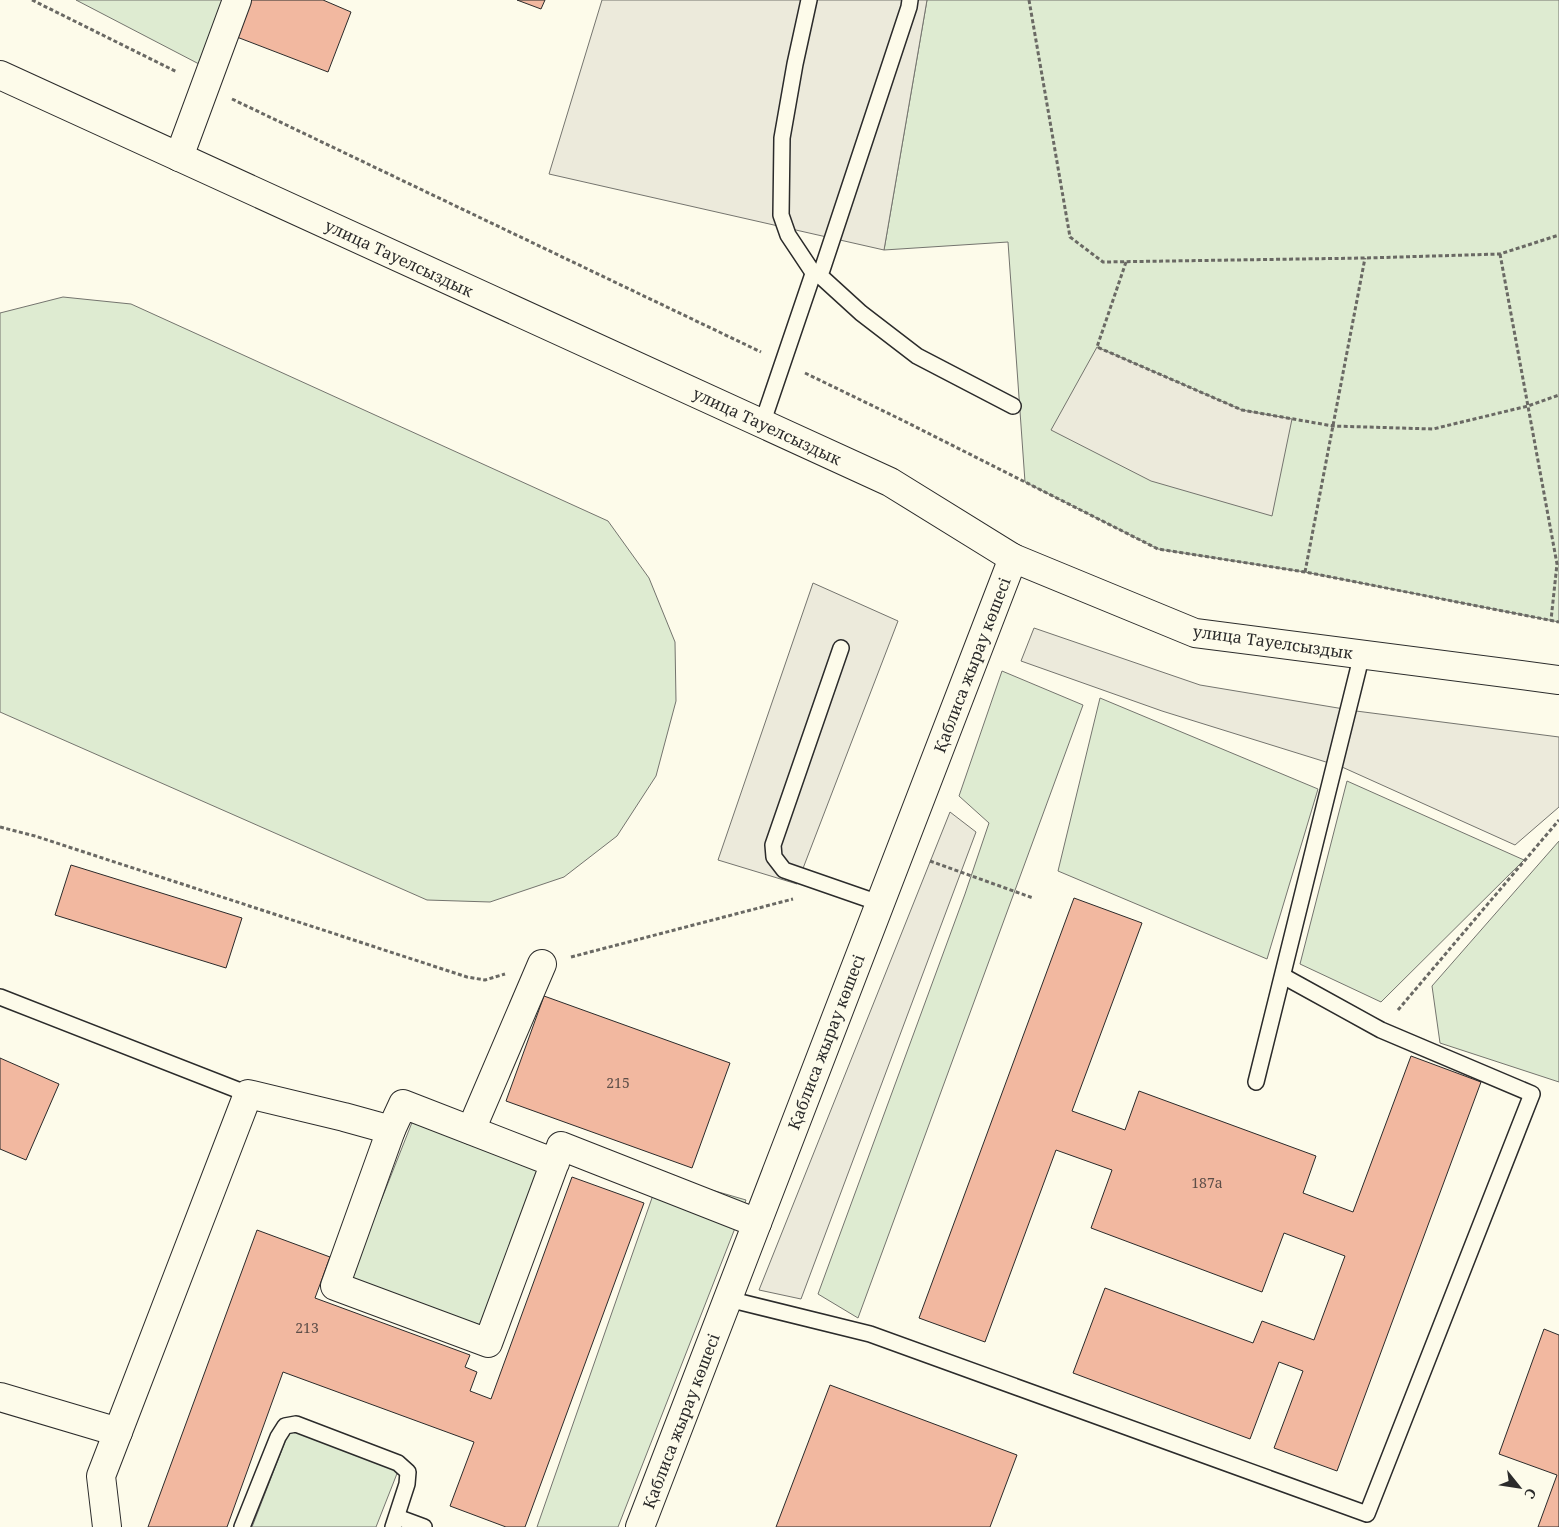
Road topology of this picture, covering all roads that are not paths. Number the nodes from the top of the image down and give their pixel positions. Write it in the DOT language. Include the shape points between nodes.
graph roads {
  1 [pos="236,0"];
  2 [pos="809,0"];
  3 [pos="910,0"];
  4 [pos="0,75"];
  5 [pos="179,157"];
  6 [pos="816,272"];
  7 [pos="1013,406"];
  8 [pos="762,424"];
  9 [pos="1013,558"];
  10 [pos="842,648"];
  11 [pos="1362,654"];
  12 [pos="1559,680"];
  13 [pos="879,903"];
  14 [pos="542,964"];
  15 [pos="1283,976"];
  16 [pos="0,997"];
  17 [pos="1256,1082"];
  18 [pos="248,1094"];
  19 [pos="390,1130"];
  20 [pos="471,1130"];
  21 [pos="555,1163"];
  22 [pos="757,1223"];
  23 [pos="728,1299"];
  24 [pos="0,1397"];
  25 [pos="118,1432"];
  26 [pos="395,1522"];
  27 [pos="107,1527"];
  28 [pos="242,1527"];
  29 [pos="424,1527"];
  30 [pos="640,1527"];
  1 -- 5 [label="street"];
  2 -- 6 [label="lane" via="782,138 781,215 788,235 812,271"];
  3 -- 6 [label="lane" via="822,270"];
  4 -- 5 [label="street, улица Тауелсыздык"];
  5 -- 8 [label="street, улица Тауелсыздык"];
  6 -- 7 [label="lane" via="861,313 917,356"];
  6 -- 8 [label="lane"];
  8 -- 9 [label="street, улица Тауелсыздык" via="890,482"];
  9 -- 11 [label="street, улица Тауелсыздык" via="1195,633"];
  9 -- 13 [label="street, Қаблиса жырау көшесі"];
  10 -- 13 [label="lane" via="773,845 774,857 784,870"];
  11 -- 12 [label="street, улица Тауелсыздык"];
  11 -- 15 [label="lane"];
  13 -- 22 [label="street, Қаблиса жырау көшесі"];
  14 -- 20 [label="street"];
  15 -- 17 [label="lane"];
  15 -- 23 [label="lane" via="1381,1030 1532,1094 1368,1514 870,1334"];
  16 -- 18 [label="lane"];
  18 -- 19 [label="street"];
  18 -- 25 [label="street"];
  19 -- 20 [label="street" via="403,1104"];
  19 -- 21 [label="street" via="335,1286 488,1342"];
  20 -- 21 [label="street"];
  21 -- 22 [label="street" via="561,1146"];
  22 -- 23 [label="street, Қаблиса жырау көшесі"];
  23 -- 30 [label="street, Қаблиса жырау көшесі"];
  24 -- 25 [label="street"];
  25 -- 27 [label="street" via="101,1476"];
  26 -- 28 [label="lane" via="408,1472 398,1463 296,1424 285,1426 278,1437"];
  26 -- 29 [label="lane"];
}
